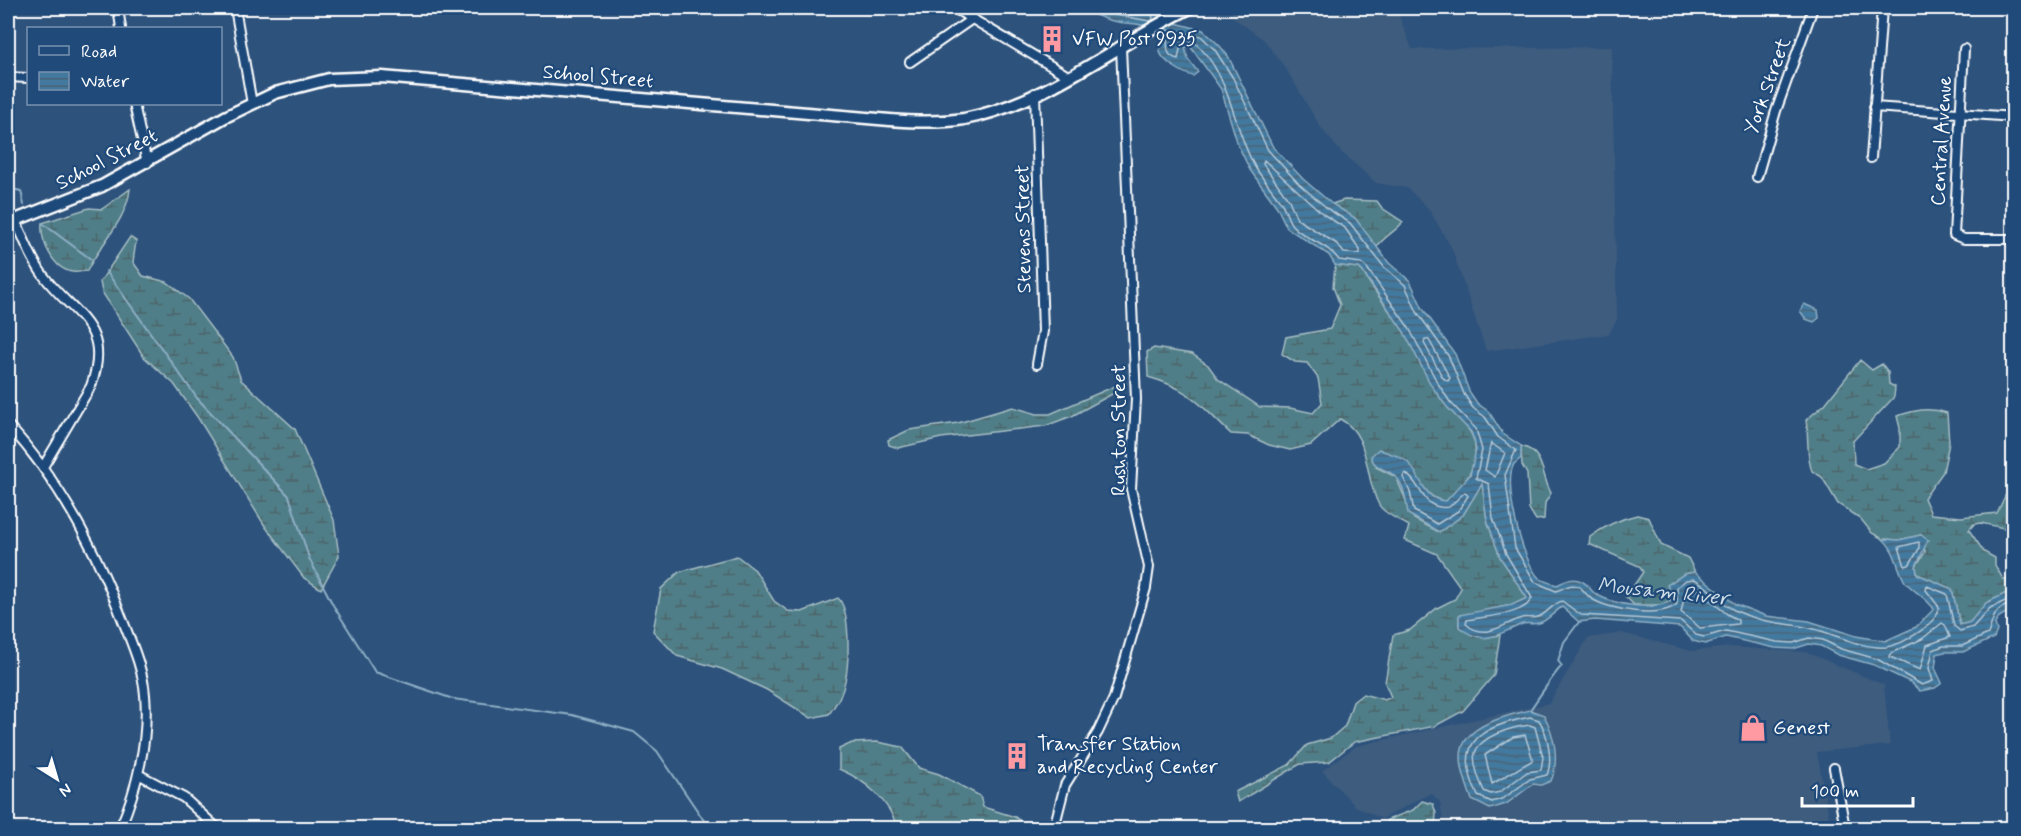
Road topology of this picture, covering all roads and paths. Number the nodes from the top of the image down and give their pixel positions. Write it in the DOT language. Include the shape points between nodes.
graph roads {
  1 [pos="118,8"];
  2 [pos="235,8"];
  3 [pos="954,8"];
  4 [pos="1190,8"];
  5 [pos="1813,8"];
  6 [pos="1882,8"];
  7 [pos="972,19"];
  8 [pos="121,27"];
  9 [pos="1121,47"];
  10 [pos="1964,49"];
  11 [pos="910,62"];
  12 [pos="1068,76"];
  13 [pos="8,77"];
  14 [pos="27,78"];
  15 [pos="1035,93"];
  16 [pos="252,104"];
  17 [pos="134,105"];
  18 [pos="1875,106"];
  19 [pos="1960,112"];
  20 [pos="2013,117"];
  21 [pos="1871,158"];
  22 [pos="147,163"];
  23 [pos="1757,177"];
  24 [pos="12,222"];
  25 [pos="2013,239"];
  26 [pos="1037,364"];
  27 [pos="8,425"];
  28 [pos="43,467"];
  29 [pos="1834,768"];
  30 [pos="138,774"];
  31 [pos="120,828"];
  32 [pos="217,828"];
  33 [pos="1054,828"];
  34 [pos="1845,828"];
  1 -- 8 [label="street"];
  2 -- 16 [label="street"];
  3 -- 7 [label="street"];
  4 -- 9 [label="street, School Street"];
  5 -- 23 [label="street, York Street"];
  6 -- 18 [label="street"];
  7 -- 11 [label="street"];
  7 -- 12 [label="street"];
  9 -- 12 [label="street, School Street"];
  9 -- 33 [label="street, Rushton Street" via="1136,399 1131,489 1149,567 1114,698 1102,726 1065,784"];
  10 -- 19 [label="street, Central Avenue"];
  12 -- 15 [label="street, School Street"];
  13 -- 14 [label="street"];
  15 -- 16 [label="street, School Street" via="981,115 924,122 382,77 329,78 275,93"];
  15 -- 26 [label="street, Stevens Street" via="1042,320"];
  16 -- 22 [label="street, School Street"];
  17 -- 22 [label="street"];
  18 -- 19 [label="street"];
  18 -- 21 [label="street"];
  19 -- 20 [label="street"];
  19 -- 25 [label="street, Central Avenue" via="1954,235 1964,239"];
  22 -- 24 [label="street, School Street" via="80,196"];
  24 -- 28 [label="street" via="45,277 92,329 98,350 91,386"];
  27 -- 28 [label="street"];
  28 -- 30 [label="street" via="92,550 133,647 145,702"];
  29 -- 34 [label="street"];
  30 -- 31 [label="street"];
  30 -- 32 [label="street" via="184,798"];
}
